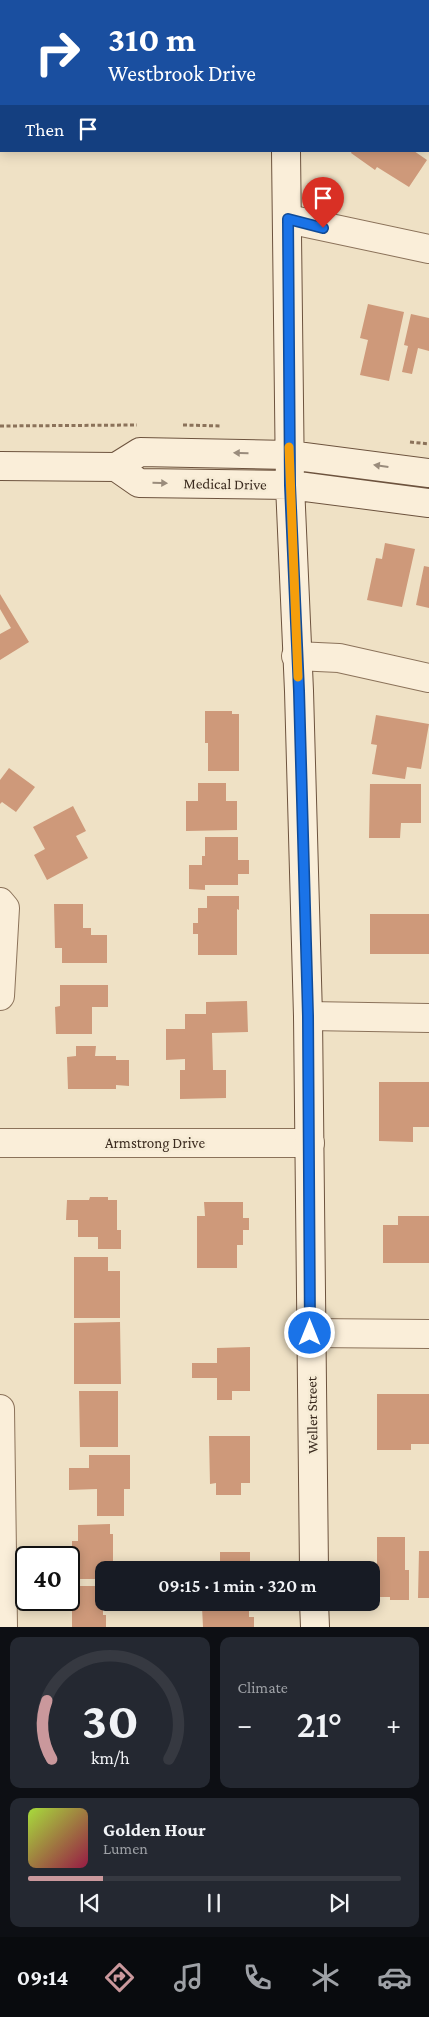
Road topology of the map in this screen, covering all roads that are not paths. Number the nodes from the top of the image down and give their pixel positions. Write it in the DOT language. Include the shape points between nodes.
graph roads {
  1 [pos="286,152"];
  2 [pos="288,219"];
  3 [pos="429,250"];
  4 [pos="290,455"];
  5 [pos="0,466"];
  6 [pos="116,467"];
  7 [pos="429,473"];
  8 [pos="290,485"];
  9 [pos="429,503"];
  10 [pos="296,656"];
  11 [pos="429,678"];
  12 [pos="0,902"];
  13 [pos="0,984"];
  14 [pos="0,996"];
  15 [pos="308,1016"];
  16 [pos="429,1018"];
  17 [pos="310,1143"];
  18 [pos="0,1144"];
  19 [pos="310,1333"];
  20 [pos="429,1334"];
  21 [pos="0,1409"];
  22 [pos="0,1432"];
  23 [pos="314,1561"];
  24 [pos="314,1611"];
  25 [pos="3,1627"];
  26 [pos="315,1627"];
  1 -- 2 [label="street, Weller Street"];
  2 -- 3 [label="street"];
  2 -- 4 [label="street, Weller Street"];
  4 -- 6 [label="street, Medical Drive, one-way" via="140,452"];
  7 -- 4 [label="street, Medical Drive, one-way"];
  4 -- 8 [label="street, Weller Street"];
  5 -- 6 [label="street"];
  6 -- 8 [label="street, Medical Drive, one-way" via="139,483"];
  8 -- 9 [label="street, Medical Drive"];
  8 -- 10 [label="street, Weller Street"];
  10 -- 11 [label="street" via="339,658"];
  10 -- 15 [label="street, Weller Street"];
  12 -- 13 [label="street" via="5,908"];
  13 -- 14 [label="street"];
  15 -- 16 [label="street"];
  15 -- 17 [label="street, Weller Street"];
  17 -- 18 [label="street, Armstrong Drive"];
  17 -- 19 [label="street, Weller Street"];
  19 -- 20 [label="street"];
  19 -- 23 [label="street, Weller Street"];
  21 -- 22 [label="street"];
  22 -- 25 [label="street"];
  24 -- 26 [label="street"];
}
